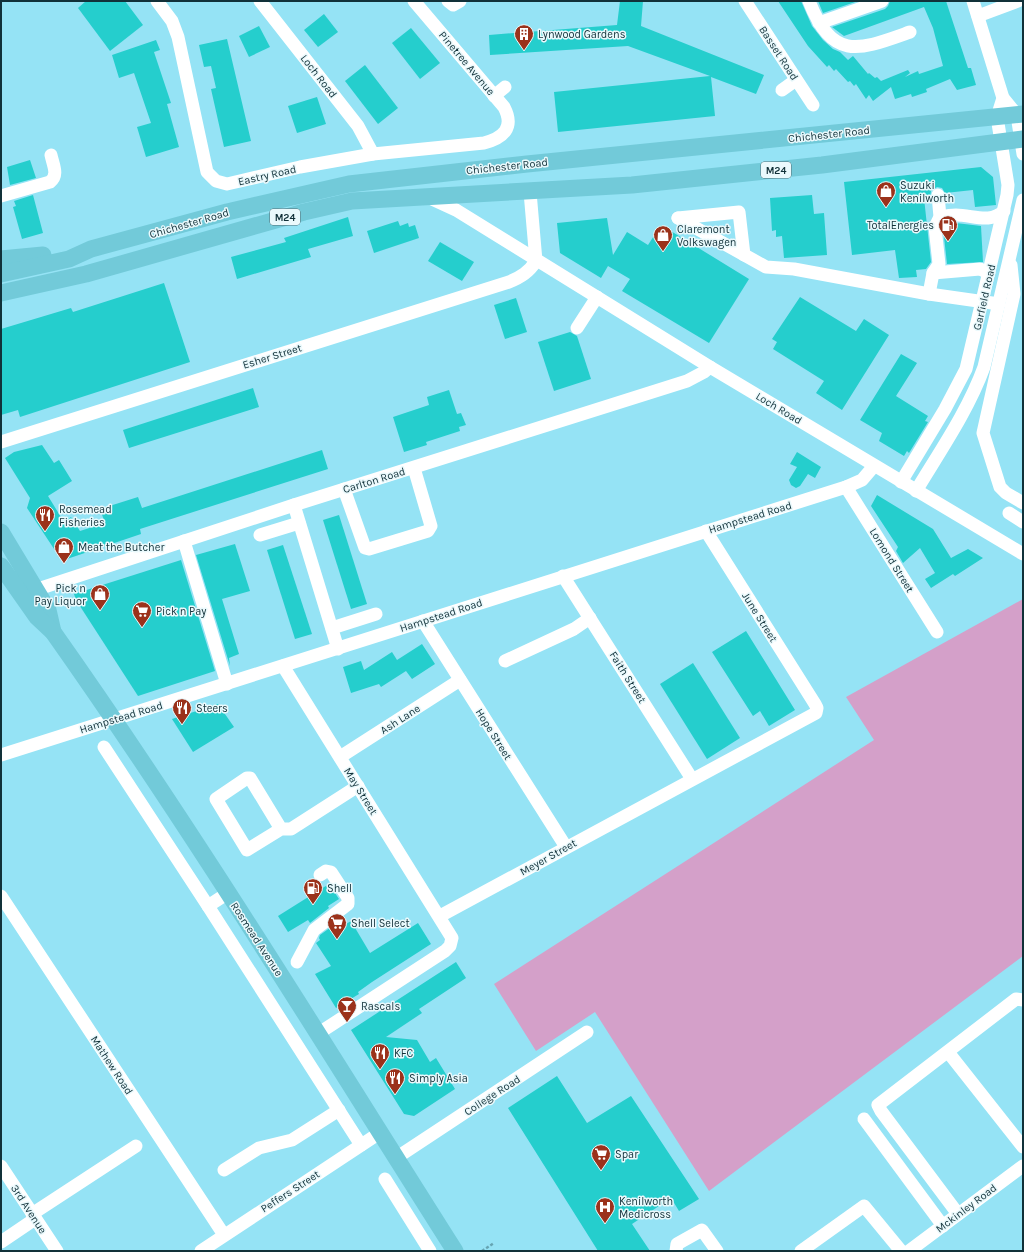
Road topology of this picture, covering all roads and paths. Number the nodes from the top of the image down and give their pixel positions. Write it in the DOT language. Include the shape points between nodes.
graph roads {
  1 [pos="157,1"];
  2 [pos="260,1"];
  3 [pos="414,1"];
  4 [pos="448,1"];
  5 [pos="460,1"];
  6 [pos="745,1"];
  7 [pos="809,1"];
  8 [pos="882,1"];
  9 [pos="972,1"];
  10 [pos="1018,1"];
  11 [pos="978,16"];
  12 [pos="819,23"];
  13 [pos="910,32"];
  14 [pos="796,80"];
  15 [pos="505,87"];
  16 [pos="782,90"];
  17 [pos="494,96"];
  18 [pos="1003,98"];
  19 [pos="813,105"];
  20 [pos="1020,115"];
  21 [pos="997,117"];
  22 [pos="506,130"];
  23 [pos="1001,142"];
  24 [pos="1022,144"];
  25 [pos="373,154"];
  26 [pos="51,155"];
  27 [pos="530,192"];
  28 [pos="938,195"];
  29 [pos="1,196"];
  30 [pos="426,196"];
  31 [pos="1023,200"];
  32 [pos="1004,211"];
  33 [pos="940,217"];
  34 [pos="1018,239"];
  35 [pos="91,249"];
  36 [pos="744,255"];
  37 [pos="1,259"];
  38 [pos="536,260"];
  39 [pos="1010,260"];
  40 [pos="933,273"];
  41 [pos="989,273"];
  42 [pos="1,274"];
  43 [pos="1,293"];
  44 [pos="929,294"];
  45 [pos="597,297"];
  46 [pos="983,301"];
  47 [pos="999,304"];
  48 [pos="577,328"];
  49 [pos="710,366"];
  50 [pos="1,442"];
  51 [pos="874,466"];
  52 [pos="414,468"];
  53 [pos="901,482"];
  54 [pos="846,488"];
  55 [pos="344,489"];
  56 [pos="916,491"];
  57 [pos="1023,503"];
  58 [pos="294,505"];
  59 [pos="1009,513"];
  60 [pos="300,522"];
  61 [pos="1023,522"];
  62 [pos="706,531"];
  63 [pos="1,532"];
  64 [pos="260,535"];
  65 [pos="184,541"];
  66 [pos="1023,554"];
  67 [pos="1,566"];
  68 [pos="564,576"];
  69 [pos="35,590"];
  70 [pos="376,614"];
  71 [pos="590,618"];
  72 [pos="423,621"];
  73 [pos="332,628"];
  74 [pos="53,632"];
  75 [pos="937,632"];
  76 [pos="338,649"];
  77 [pos="505,661"];
  78 [pos="283,666"];
  79 [pos="460,680"];
  80 [pos="227,684"];
  81 [pos="815,704"];
  82 [pos="114,719"];
  83 [pos="104,747"];
  84 [pos="1,755"];
  85 [pos="340,757"];
  86 [pos="692,779"];
  87 [pos="358,786"];
  88 [pos="281,830"];
  89 [pos="566,847"];
  90 [pos="320,875"];
  91 [pos="228,894"];
  92 [pos="1,896"];
  93 [pos="208,906"];
  94 [pos="440,916"];
  95 [pos="297,962"];
  96 [pos="1023,1000"];
  97 [pos="587,1032"];
  98 [pos="319,1033"];
  99 [pos="948,1052"];
  100 [pos="339,1110"];
  101 [pos="864,1119"];
  102 [pos="380,1132"];
  103 [pos="361,1145"];
  104 [pos="136,1146"];
  105 [pos="1023,1147"];
  106 [pos="396,1158"];
  107 [pos="1,1166"];
  108 [pos="1023,1166"];
  109 [pos="224,1170"];
  110 [pos="384,1179"];
  111 [pos="958,1214"];
  112 [pos="34,1216"];
  113 [pos="436,1220"];
  114 [pos="943,1226"];
  115 [pos="418,1232"];
  116 [pos="1,1242"];
  117 [pos="219,1243"];
  118 [pos="494,1243"];
  119 [pos="910,1250"];
  120 [pos="57,1251"];
  121 [pos="200,1251"];
  122 [pos="430,1251"];
  123 [pos="455,1251"];
  124 [pos="482,1251"];
  125 [pos="676,1251"];
  126 [pos="717,1251"];
  127 [pos="802,1251"];
  1 -- 25 [label="street, Eastry Road" via="176,29 205,166 216,181 231,184 300,167"];
  2 -- 25 [label="street, Loch Road" via="358,126"];
  3 -- 17 [label="street, Pinetree Avenue"];
  4 -- 5 [label="street" via="453,5"];
  6 -- 14 [label="street, Basset Road"];
  7 -- 12 [label="street"];
  8 -- 12 [label="street"];
  9 -- 11 [label="street"];
  10 -- 11 [label="street"];
  11 -- 18 [label="street"];
  12 -- 13 [label="street" via="838,42 861,48"];
  14 -- 16 [label="street"];
  14 -- 19 [label="street, Basset Road"];
  15 -- 17 [label="street"];
  17 -- 22 [label="street, Pinetree Avenue" via="508,117"];
  18 -- 20 [label="street"];
  18 -- 21 [label="street, Garfield Road"];
  20 -- 21 [label="main road, Chichester Road / M24"];
  20 -- 24 [label="street"];
  21 -- 23 [label="street, Garfield Road"];
  21 -- 35 [label="main road, Chichester Road / M24" via="349,184"];
  22 -- 25 [label="street, Eastry Road" via="499,138 484,143"];
  23 -- 24 [label="main road, Chichester Road / M24"];
  23 -- 27 [label="main road, Chichester Road / M24" via="800,168 632,185"];
  23 -- 32 [label="street, Garfield Road" via="1008,185"];
  26 -- 29 [label="street" via="56,174 54,179"];
  27 -- 30 [label="main road, Chichester Road / M24"];
  27 -- 38 [label="street"];
  28 -- 33 [label="street"];
  30 -- 38 [label="street, Loch Road" via="456,210"];
  30 -- 43 [label="main road, Chichester Road / M24" via="370,199 332,205 124,264"];
  31 -- 34 [label="street, Garfield Road"];
  32 -- 33 [label="street" via="990,219 956,215"];
  32 -- 41 [label="street, Garfield Road"];
  33 -- 40 [label="street" via="935,227 939,264"];
  34 -- 39 [label="street, Garfield Road"];
  35 -- 37 [label="main road"];
  35 -- 42 [label="main road, Chichester Road / M24" via="69,259"];
  36 -- 36 [label="street" via="706,235 678,218 739,212"];
  36 -- 44 [label="street" via="766,266"];
  38 -- 45 [label="street, Loch Road"];
  38 -- 50 [label="street, Esher Street" via="530,270 509,282"];
  39 -- 47 [label="street, Garfield Road"];
  39 -- 57 [label="street" via="1014,294 984,428 997,481 1006,493"];
  40 -- 41 [label="street" via="980,269"];
  40 -- 44 [label="street"];
  41 -- 46 [label="street, Garfield Road"];
  44 -- 46 [label="street"];
  45 -- 48 [label="street"];
  45 -- 49 [label="street, Loch Road"];
  46 -- 47 [label="street"];
  46 -- 53 [label="street, Garfield Road" via="966,370"];
  47 -- 56 [label="street, Garfield Road" via="979,382"];
  49 -- 51 [label="street, Loch Road"];
  49 -- 52 [label="street, Carlton Road" via="686,382"];
  51 -- 53 [label="street, Loch Road"];
  51 -- 54 [label="street, Hampstead Road" via="862,480"];
  52 -- 55 [label="street, Carlton Road"];
  52 -- 55 [label="street" via="431,526 428,531 369,549 365,548"];
  53 -- 56 [label="street, Loch Road"];
  54 -- 62 [label="street, Hampstead Road"];
  54 -- 75 [label="street, Lomond Street"];
  55 -- 58 [label="street, Carlton Road"];
  56 -- 66 [label="street, Loch Road"];
  58 -- 60 [label="street"];
  58 -- 65 [label="street, Carlton Road"];
  59 -- 61 [label="street"];
  60 -- 64 [label="street"];
  60 -- 73 [label="street"];
  62 -- 68 [label="street, Hampstead Road"];
  62 -- 81 [label="street, June Street"];
  63 -- 69 [label="main road, Rosmead Avenue"];
  65 -- 69 [label="street, Carlton Road"];
  65 -- 80 [label="street"];
  67 -- 74 [label="main road, Rosmead Avenue" via="37,617"];
  68 -- 71 [label="street, Faith Street"];
  68 -- 72 [label="street, Hampstead Road"];
  69 -- 74 [label="main road, Rosmead Avenue" via="48,610"];
  70 -- 73 [label="street"];
  71 -- 77 [label="street" via="574,629"];
  71 -- 86 [label="street, Faith Street"];
  72 -- 76 [label="street, Hampstead Road"];
  72 -- 79 [label="street, Hope Street"];
  73 -- 76 [label="street"];
  74 -- 82 [label="main road, Rosmead Avenue"];
  76 -- 78 [label="street, Hampstead Road"];
  78 -- 80 [label="street, Hampstead Road"];
  78 -- 85 [label="street, May Street"];
  79 -- 85 [label="street, Ash Lane"];
  79 -- 89 [label="street, Hope Street"];
  80 -- 82 [label="street, Hampstead Road"];
  81 -- 86 [label="street, Meyer Street" via="817,710 813,716"];
  82 -- 84 [label="street, Hampstead Road"];
  82 -- 91 [label="main road, Rosmead Avenue"];
  83 -- 93 [label="street"];
  85 -- 87 [label="street, May Street"];
  86 -- 89 [label="street, Meyer Street"];
  87 -- 88 [label="street" via="290,829"];
  87 -- 94 [label="street, May Street"];
  88 -- 88 [label="street" via="248,850 216,799 250,778"];
  89 -- 94 [label="street, Meyer Street"];
  90 -- 95 [label="street" via="326,871 331,872 348,898 348,904 314,930"];
  91 -- 93 [label="street"];
  91 -- 98 [label="main road, Rosmead Avenue"];
  92 -- 117 [label="street, Mathew Road"];
  93 -- 100 [label="street"];
  94 -- 98 [label="street" via="451,934 450,946"];
  96 -- 99 [label="street" via="1016,999"];
  97 -- 106 [label="street, College Road"];
  98 -- 102 [label="main road, Rosmead Avenue"];
  99 -- 105 [label="street"];
  99 -- 111 [label="street" via="878,1105"];
  100 -- 103 [label="street"];
  100 -- 109 [label="street" via="292,1140 259,1148"];
  101 -- 114 [label="street"];
  102 -- 103 [label="street, Peffers Street"];
  102 -- 106 [label="main road, Rosmead Avenue"];
  103 -- 117 [label="street, Peffers Street"];
  104 -- 112 [label="street"];
  106 -- 113 [label="main road, Rosmead Avenue"];
  107 -- 112 [label="street, 3rd Avenue"];
  108 -- 111 [label="street, Mckinley Road"];
  110 -- 115 [label="street"];
  111 -- 114 [label="street, Mckinley Road"];
  112 -- 116 [label="street"];
  112 -- 120 [label="street, 3rd Avenue"];
  113 -- 115 [label="street"];
  113 -- 123 [label="main road, Rosmead Avenue"];
  114 -- 119 [label="street, Mckinley Road"];
  115 -- 122 [label="street"];
  117 -- 121 [label="street, Peffers Street"];
  118 -- 124 [label="path"];
  119 -- 127 [label="street" via="864,1206"];
  125 -- 126 [label="street" via="677,1244 699,1230 706,1232"];
}
